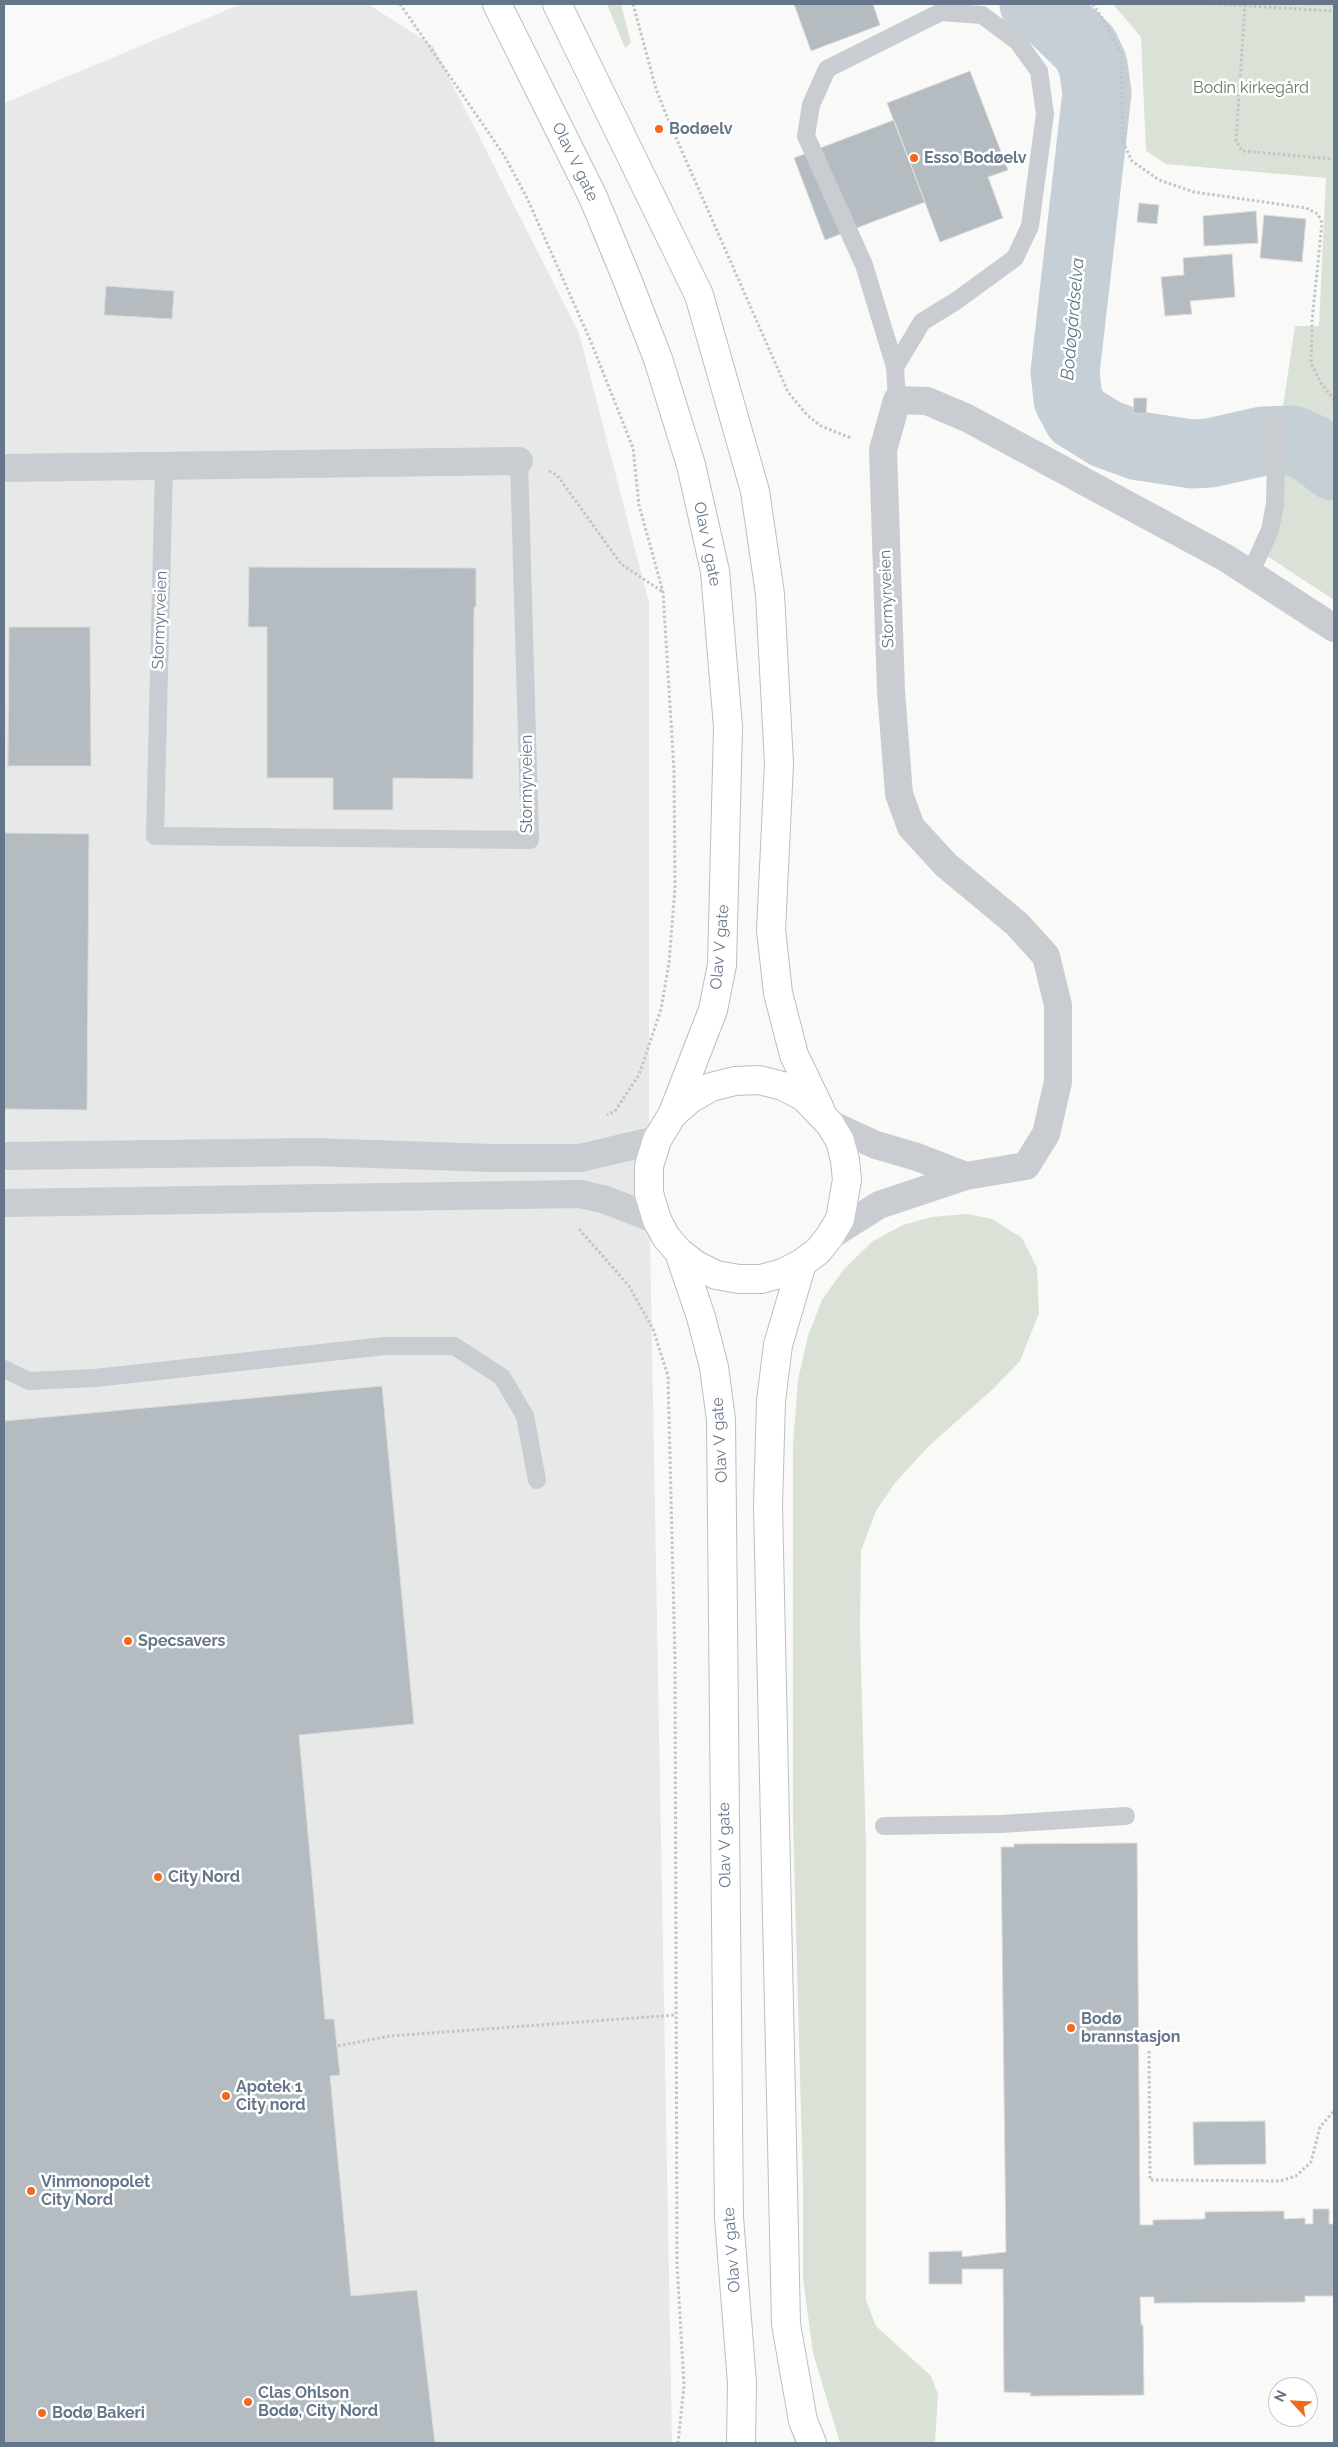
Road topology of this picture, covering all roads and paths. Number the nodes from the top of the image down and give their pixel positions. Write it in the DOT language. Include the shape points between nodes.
graph roads {
  1 [pos="400,4"];
  2 [pos="497,4"];
  3 [pos="558,4"];
  4 [pos="633,4"];
  5 [pos="961,4"];
  6 [pos="1093,4"];
  7 [pos="1214,4"];
  8 [pos="1244,5"];
  9 [pos="976,10"];
  10 [pos="1334,11"];
  11 [pos="1334,159"];
  12 [pos="895,367"];
  13 [pos="897,400"];
  14 [pos="1334,400"];
  15 [pos="1277,419"];
  16 [pos="883,450"];
  17 [pos="519,461"];
  18 [pos="164,466"];
  19 [pos="4,468"];
  20 [pos="1250,574"];
  21 [pos="664,592"];
  22 [pos="1334,628"];
  23 [pos="672,1115"];
  24 [pos="600,1118"];
  25 [pos="826,1118"];
  26 [pos="657,1140"];
  27 [pos="4,1156"];
  28 [pos="966,1176"];
  29 [pos="4,1202"];
  30 [pos="657,1220"];
  31 [pos="578,1228"];
  32 [pos="830,1236"];
  33 [pos="679,1252"];
  34 [pos="802,1263"];
  35 [pos="4,1369"];
  36 [pos="537,1480"];
  37 [pos="1126,1816"];
  38 [pos="884,1826"];
  39 [pos="675,2015"];
  40 [pos="338,2046"];
  41 [pos="1149,2050"];
  42 [pos="1334,2111"];
  43 [pos="678,2443"];
  44 [pos="741,2443"];
  45 [pos="812,2443"];
  1 -- 21 [label="path" via="504,155 527,198 591,342 633,448 639,504"];
  2 -- 23 [label="highway, Olav V gate" via="593,197 658,359 691,465 715,571 728,727 722,965 714,1010"];
  3 -- 25 [label="highway, Olav V gate" via="699,294 755,491 770,594 779,764 771,930 778,993 794,1055"];
  4 -- 16 [label="path" via="656,89 788,392 821,426"];
  5 -- 9 [label="lane"];
  6 -- 14 [label="path" via="1121,53 1123,142 1132,161 1159,180 1194,192 1306,208 1318,214 1322,223 1311,363"];
  7 -- 8 [label="path"];
  8 -- 10 [label="path"];
  8 -- 11 [label="path" via="1236,141 1242,151"];
  9 -- 12 [label="lane" via="1017,41 1039,71 1045,114 1030,226 1014,258 922,322"];
  9 -- 12 [label="lane" via="941,12 827,69 811,105 806,136 864,265"];
  12 -- 13 [label="lane"];
  13 -- 16 [label="street, Stormyrveien"];
  13 -- 20 [label="street" via="927,400 967,418"];
  15 -- 20 [label="lane" via="1275,504 1270,530"];
  16 -- 28 [label="street, Stormyrveien" via="890,691 899,794 911,827 946,865 1017,924 1046,956 1058,1005 1058,1082 1046,1134 1026,1166"];
  17 -- 18 [label="street"];
  17 -- 18 [label="lane, Stormyrveien" via="530,840 155,836"];
  17 -- 21 [label="path" via="534,462 557,475 621,564"];
  18 -- 19 [label="street"];
  20 -- 22 [label="street"];
  21 -- 24 [label="path" via="674,770 675,888 669,963 661,1009 639,1075 615,1111"];
  23 -- 25 [label="highway, Olav V gate" via="711,1087 734,1081 759,1080 804,1097"];
  23 -- 26 [label="highway, Olav V gate"];
  25 -- 28 [label="street" via="876,1145"];
  25 -- 32 [label="highway, Olav V gate" via="840,1141 846,1160 847,1180 840,1219"];
  26 -- 27 [label="street" via="580,1158 313,1152"];
  26 -- 30 [label="highway, Olav V gate" via="649,1175 649,1193"];
  28 -- 32 [label="street, Stormyrveien" via="878,1205"];
  29 -- 30 [label="street" via="580,1194 606,1200"];
  30 -- 33 [label="highway, Olav V gate"];
  31 -- 39 [label="path" via="628,1286 653,1329 668,1376 675,1670"];
  32 -- 34 [label="highway, Olav V gate"];
  33 -- 34 [label="highway, Olav V gate" via="696,1265 739,1279 761,1279"];
  33 -- 44 [label="highway, Olav V gate" via="701,1317 714,1368 722,1420 729,2217 742,2383"];
  34 -- 45 [label="highway" via="778,1345 771,1401 768,1505 786,2324 799,2404"];
  35 -- 36 [label="lane" via="29,1381 95,1378 385,1346 454,1346 502,1377 525,1416"];
  37 -- 38 [label="lane" via="1001,1824"];
  39 -- 40 [label="path" via="390,2036"];
  39 -- 43 [label="path" via="677,2263 684,2386"];
  41 -- 42 [label="path" via="1150,2180 1280,2181 1296,2176 1311,2162 1320,2126"];
}
